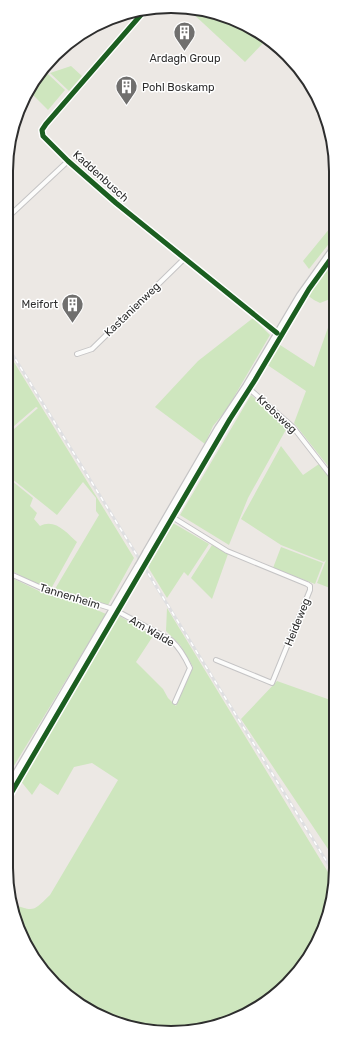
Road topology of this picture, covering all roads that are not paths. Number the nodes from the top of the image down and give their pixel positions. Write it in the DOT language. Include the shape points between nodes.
graph roads {
  1 [pos="140,16"];
  2 [pos="68,161"];
  3 [pos="13,212"];
  4 [pos="329,254"];
  5 [pos="184,259"];
  6 [pos="277,333"];
  7 [pos="77,354"];
  8 [pos="246,386"];
  9 [pos="329,473"];
  10 [pos="169,515"];
  11 [pos="13,575"];
  12 [pos="113,610"];
  13 [pos="216,660"];
  14 [pos="176,702"];
  15 [pos="13,778"];
  1 -- 2 [label="street, Kaddenbusch" via="43,128 43,136"];
  2 -- 3 [label="street"];
  2 -- 5 [label="street, Kaddenbusch"];
  4 -- 6 [label="main road"];
  5 -- 6 [label="street, Kaddenbusch"];
  5 -- 7 [label="street, Kastanienweg" via="92,349"];
  6 -- 8 [label="main road"];
  8 -- 9 [label="street, Krebsweg" via="293,427"];
  8 -- 10 [label="main road" via="218,428"];
  10 -- 12 [label="main road, bridge"];
  10 -- 13 [label="street, Heideweg" via="227,551 310,586 272,683"];
  11 -- 12 [label="street, Tannenheim" via="46,590"];
  12 -- 14 [label="street, Am Walde" via="171,640 179,647 190,668"];
  12 -- 15 [label="main road"];
}
